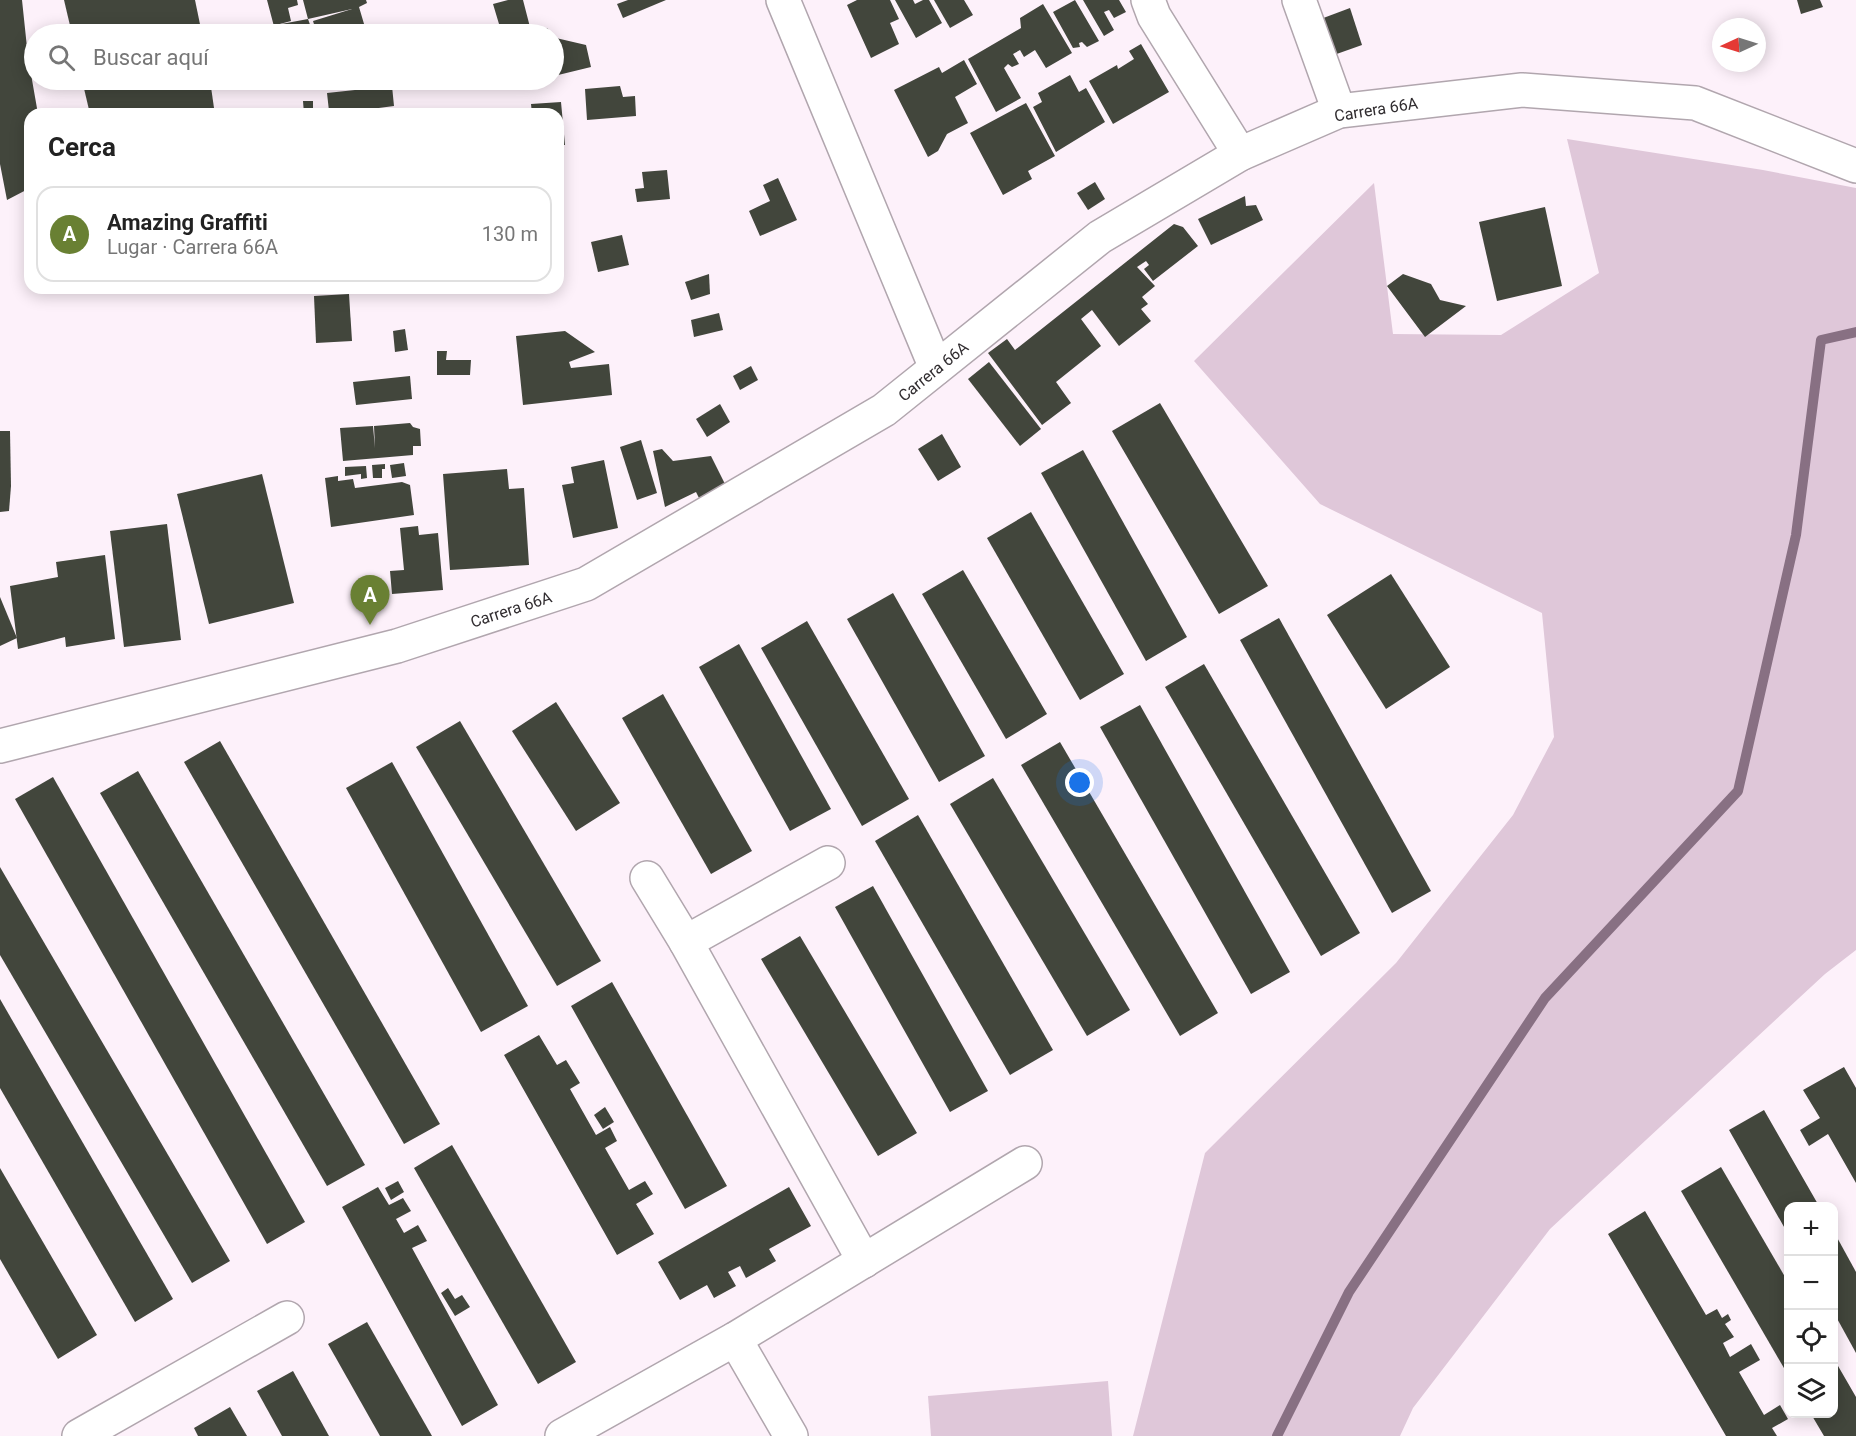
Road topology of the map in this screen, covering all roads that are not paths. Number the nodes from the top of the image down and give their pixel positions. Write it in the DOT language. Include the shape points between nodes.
graph roads {
  1 [pos="783,0"];
  2 [pos="1148,0"];
  3 [pos="1299,0"];
  4 [pos="1339,111"];
  5 [pos="1240,154"];
  6 [pos="1856,166"];
  7 [pos="936,368"];
  8 [pos="0,746"];
  9 [pos="828,863"];
  10 [pos="647,878"];
  11 [pos="686,942"];
  12 [pos="1025,1163"];
  13 [pos="864,1261"];
  14 [pos="287,1318"];
  15 [pos="735,1339"];
  16 [pos="79,1436"];
  17 [pos="562,1436"];
  18 [pos="790,1436"];
  1 -- 7 [label="street"];
  2 -- 5 [label="street" via="1154,16"];
  3 -- 4 [label="street"];
  4 -- 5 [label="street, Carrera 66A"];
  4 -- 6 [label="street, Carrera 66A" via="1522,90 1695,103"];
  5 -- 7 [label="street, Carrera 66A" via="1100,237"];
  7 -- 8 [label="street, Carrera 66A" via="884,410 586,584 397,646"];
  9 -- 11 [label="street"];
  10 -- 11 [label="street"];
  11 -- 13 [label="street"];
  12 -- 13 [label="street"];
  13 -- 15 [label="street"];
  14 -- 16 [label="street"];
  15 -- 17 [label="street"];
  15 -- 18 [label="street"];
}
